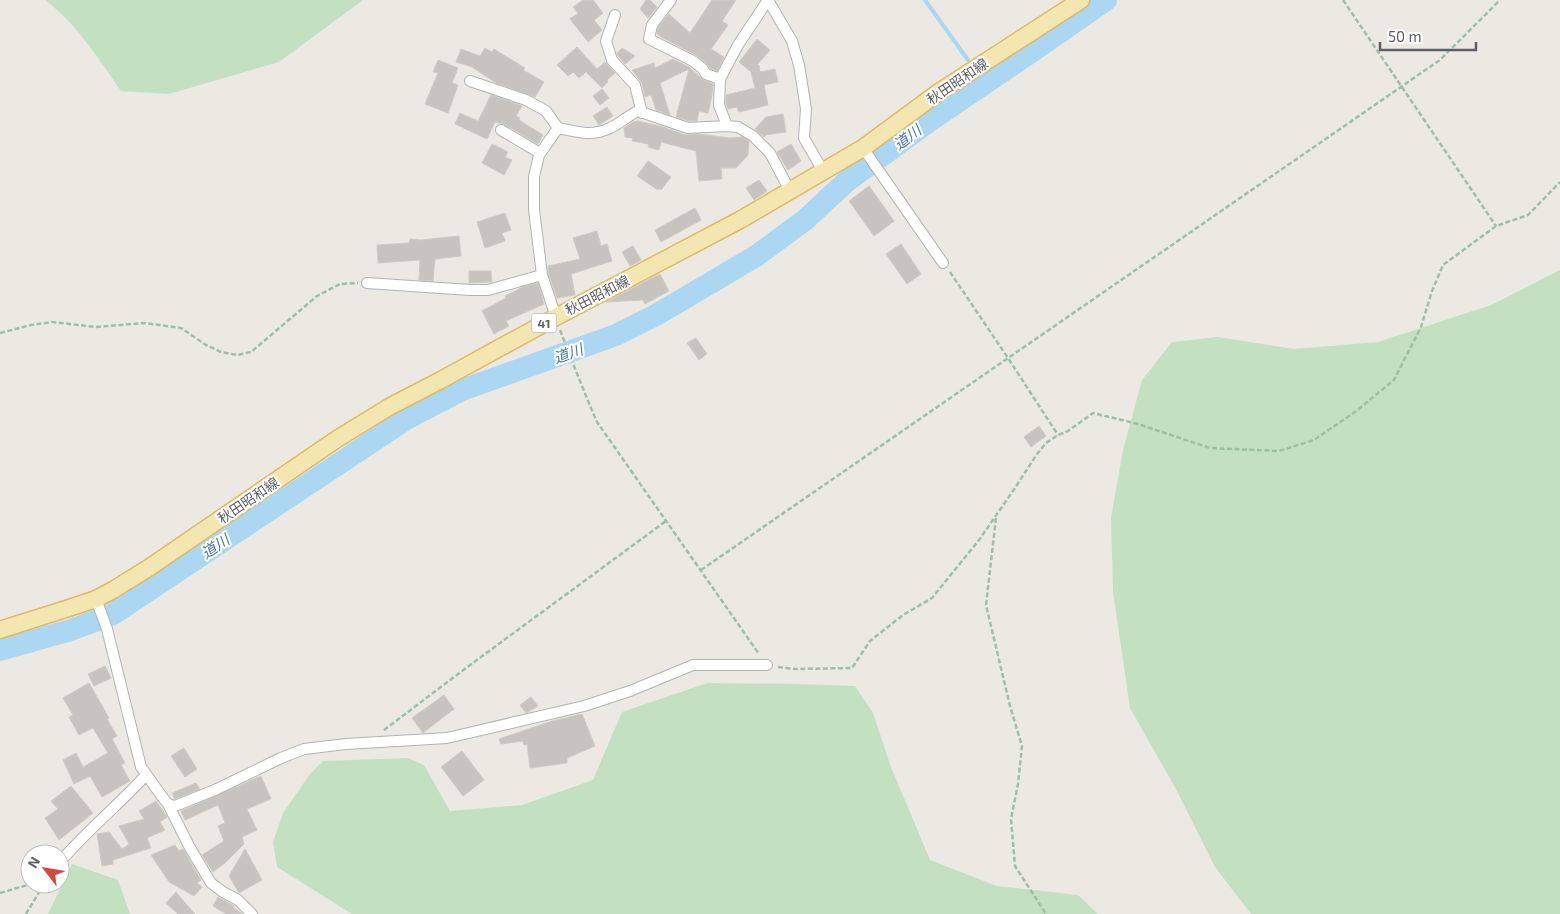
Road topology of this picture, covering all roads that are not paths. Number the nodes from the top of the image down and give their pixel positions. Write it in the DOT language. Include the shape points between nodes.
graph roads {
  1 [pos="671,0"];
  2 [pos="768,0"];
  3 [pos="1081,0"];
  4 [pos="615,15"];
  5 [pos="720,79"];
  6 [pos="470,81"];
  7 [pos="642,113"];
  8 [pos="727,126"];
  9 [pos="558,128"];
  10 [pos="501,130"];
  11 [pos="863,148"];
  12 [pos="540,153"];
  13 [pos="823,171"];
  14 [pos="790,191"];
  15 [pos="943,263"];
  16 [pos="542,275"];
  17 [pos="367,283"];
  18 [pos="556,316"];
  19 [pos="98,604"];
  20 [pos="0,630"];
  21 [pos="767,665"];
  22 [pos="146,775"];
  23 [pos="168,804"];
  24 [pos="70,850"];
  25 [pos="252,914"];
  1 -- 5 [label="street" via="652,25 649,39 693,61 706,74"];
  2 -- 5 [label="street"];
  2 -- 13 [label="street" via="792,41 806,109 804,138"];
  3 -- 11 [label="main road, 秋田昭和線 / 41" via="939,92"];
  4 -- 7 [label="street" via="606,41 612,60 636,85"];
  5 -- 8 [label="street" via="719,105"];
  6 -- 9 [label="street" via="526,100 546,111"];
  7 -- 8 [label="street" via="688,128"];
  7 -- 9 [label="street" via="638,111 628,115 611,128 591,134"];
  8 -- 14 [label="street" via="738,127 753,136 770,153"];
  9 -- 12 [label="street"];
  10 -- 12 [label="street"];
  11 -- 13 [label="main road, 秋田昭和線 / 41"];
  11 -- 15 [label="street"];
  12 -- 16 [label="street" via="534,177 534,210"];
  13 -- 14 [label="main road, 秋田昭和線 / 41"];
  14 -- 18 [label="main road, 秋田昭和線 / 41"];
  16 -- 17 [label="street" via="488,290"];
  16 -- 18 [label="street"];
  18 -- 19 [label="main road, 秋田昭和線 / 41" via="354,428"];
  19 -- 20 [label="main road, 秋田昭和線 / 41"];
  19 -- 22 [label="street"];
  21 -- 23 [label="street" via="693,665 584,706 448,738 304,749 216,790 175,806"];
  22 -- 23 [label="street"];
  22 -- 24 [label="street"];
  23 -- 25 [label="street" via="210,883 238,900"];
}
